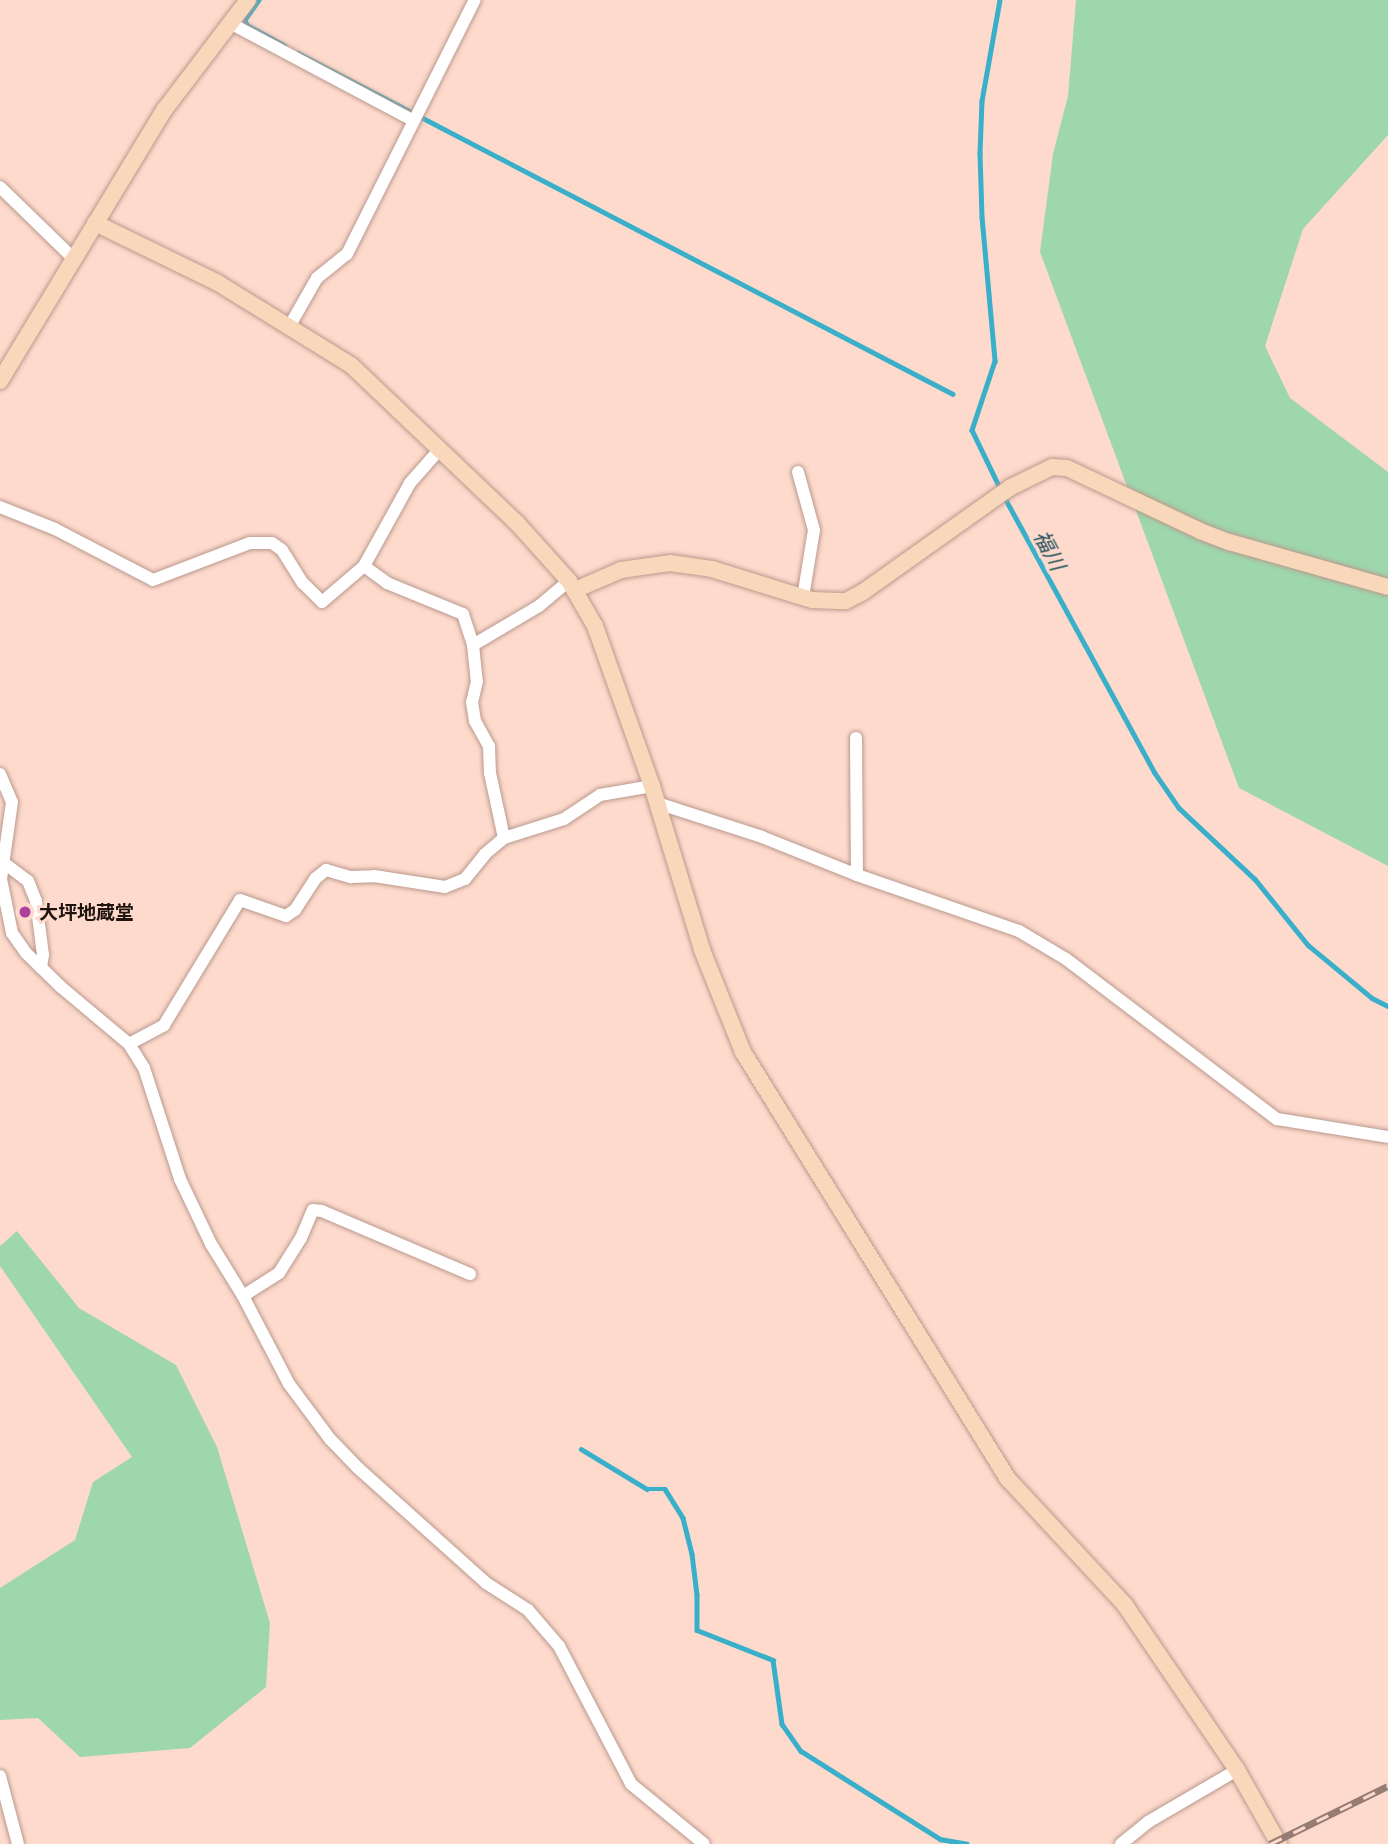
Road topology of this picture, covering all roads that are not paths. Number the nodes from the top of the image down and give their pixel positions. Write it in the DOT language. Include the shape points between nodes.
graph roads {
  1 [pos="248,0"];
  2 [pos="475,0"];
  3 [pos="230,23"];
  4 [pos="414,121"];
  5 [pos="0,187"];
  6 [pos="95,223"];
  7 [pos="73,258"];
  8 [pos="289,327"];
  9 [pos="0,381"];
  10 [pos="439,450"];
  11 [pos="798,472"];
  12 [pos="0,506"];
  13 [pos="364,566"];
  14 [pos="572,585"];
  15 [pos="1388,587"];
  16 [pos="803,597"];
  17 [pos="473,645"];
  18 [pos="856,738"];
  19 [pos="0,774"];
  20 [pos="652,786"];
  21 [pos="657,803"];
  22 [pos="504,838"];
  23 [pos="4,863"];
  24 [pos="857,875"];
  25 [pos="41,968"];
  26 [pos="129,1044"];
  27 [pos="1388,1137"];
  28 [pos="470,1274"];
  29 [pos="243,1296"];
  30 [pos="1237,1770"];
  31 [pos="0,1776"];
  32 [pos="18,1844"];
  33 [pos="704,1844"];
  34 [pos="1121,1844"];
  35 [pos="1279,1844"];
  1 -- 3 [label="street"];
  2 -- 4 [label="street"];
  3 -- 4 [label="street"];
  3 -- 6 [label="street" via="165,109"];
  4 -- 8 [label="street" via="347,254 317,278"];
  5 -- 7 [label="street"];
  6 -- 7 [label="street"];
  6 -- 8 [label="street" via="218,283"];
  7 -- 9 [label="street"];
  8 -- 10 [label="street" via="351,365"];
  10 -- 13 [label="street" via="410,483"];
  10 -- 14 [label="street" via="517,523"];
  11 -- 16 [label="street" via="814,530"];
  12 -- 13 [label="street" via="153,580 250,544 272,543 322,602"];
  13 -- 17 [label="street" via="387,583 463,614"];
  14 -- 16 [label="street" via="621,570 670,563 712,569"];
  14 -- 17 [label="street"];
  14 -- 20 [label="street" via="595,626"];
  15 -- 16 [label="street" via="1200,531 1067,468 1052,467 1011,487 846,601"];
  17 -- 22 [label="street" via="477,681 472,702 489,746"];
  18 -- 24 [label="street"];
  19 -- 23 [label="street" via="12,803"];
  20 -- 21 [label="street"];
  20 -- 22 [label="street" via="600,795 564,819"];
  21 -- 24 [label="street" via="762,837"];
  21 -- 30 [label="street" via="702,950 743,1052 1009,1479 1125,1605"];
  22 -- 26 [label="street" via="465,880 445,887 326,870 286,916 240,900 176,1010 164,1025"];
  23 -- 25 [label="street" via="1,878 12,933"];
  23 -- 25 [label="street" via="28,881 36,901"];
  24 -- 27 [label="street" via="1019,931 1066,959 1277,1119"];
  25 -- 26 [label="street"];
  26 -- 29 [label="street" via="152,1086 180,1179 211,1244"];
  28 -- 29 [label="street" via="313,1210 279,1273"];
  29 -- 33 [label="street" via="289,1384 330,1439 486,1583 528,1610 559,1646 631,1784"];
  30 -- 34 [label="street" via="1148,1822"];
  30 -- 35 [label="street"];
  31 -- 32 [label="street"];
}
